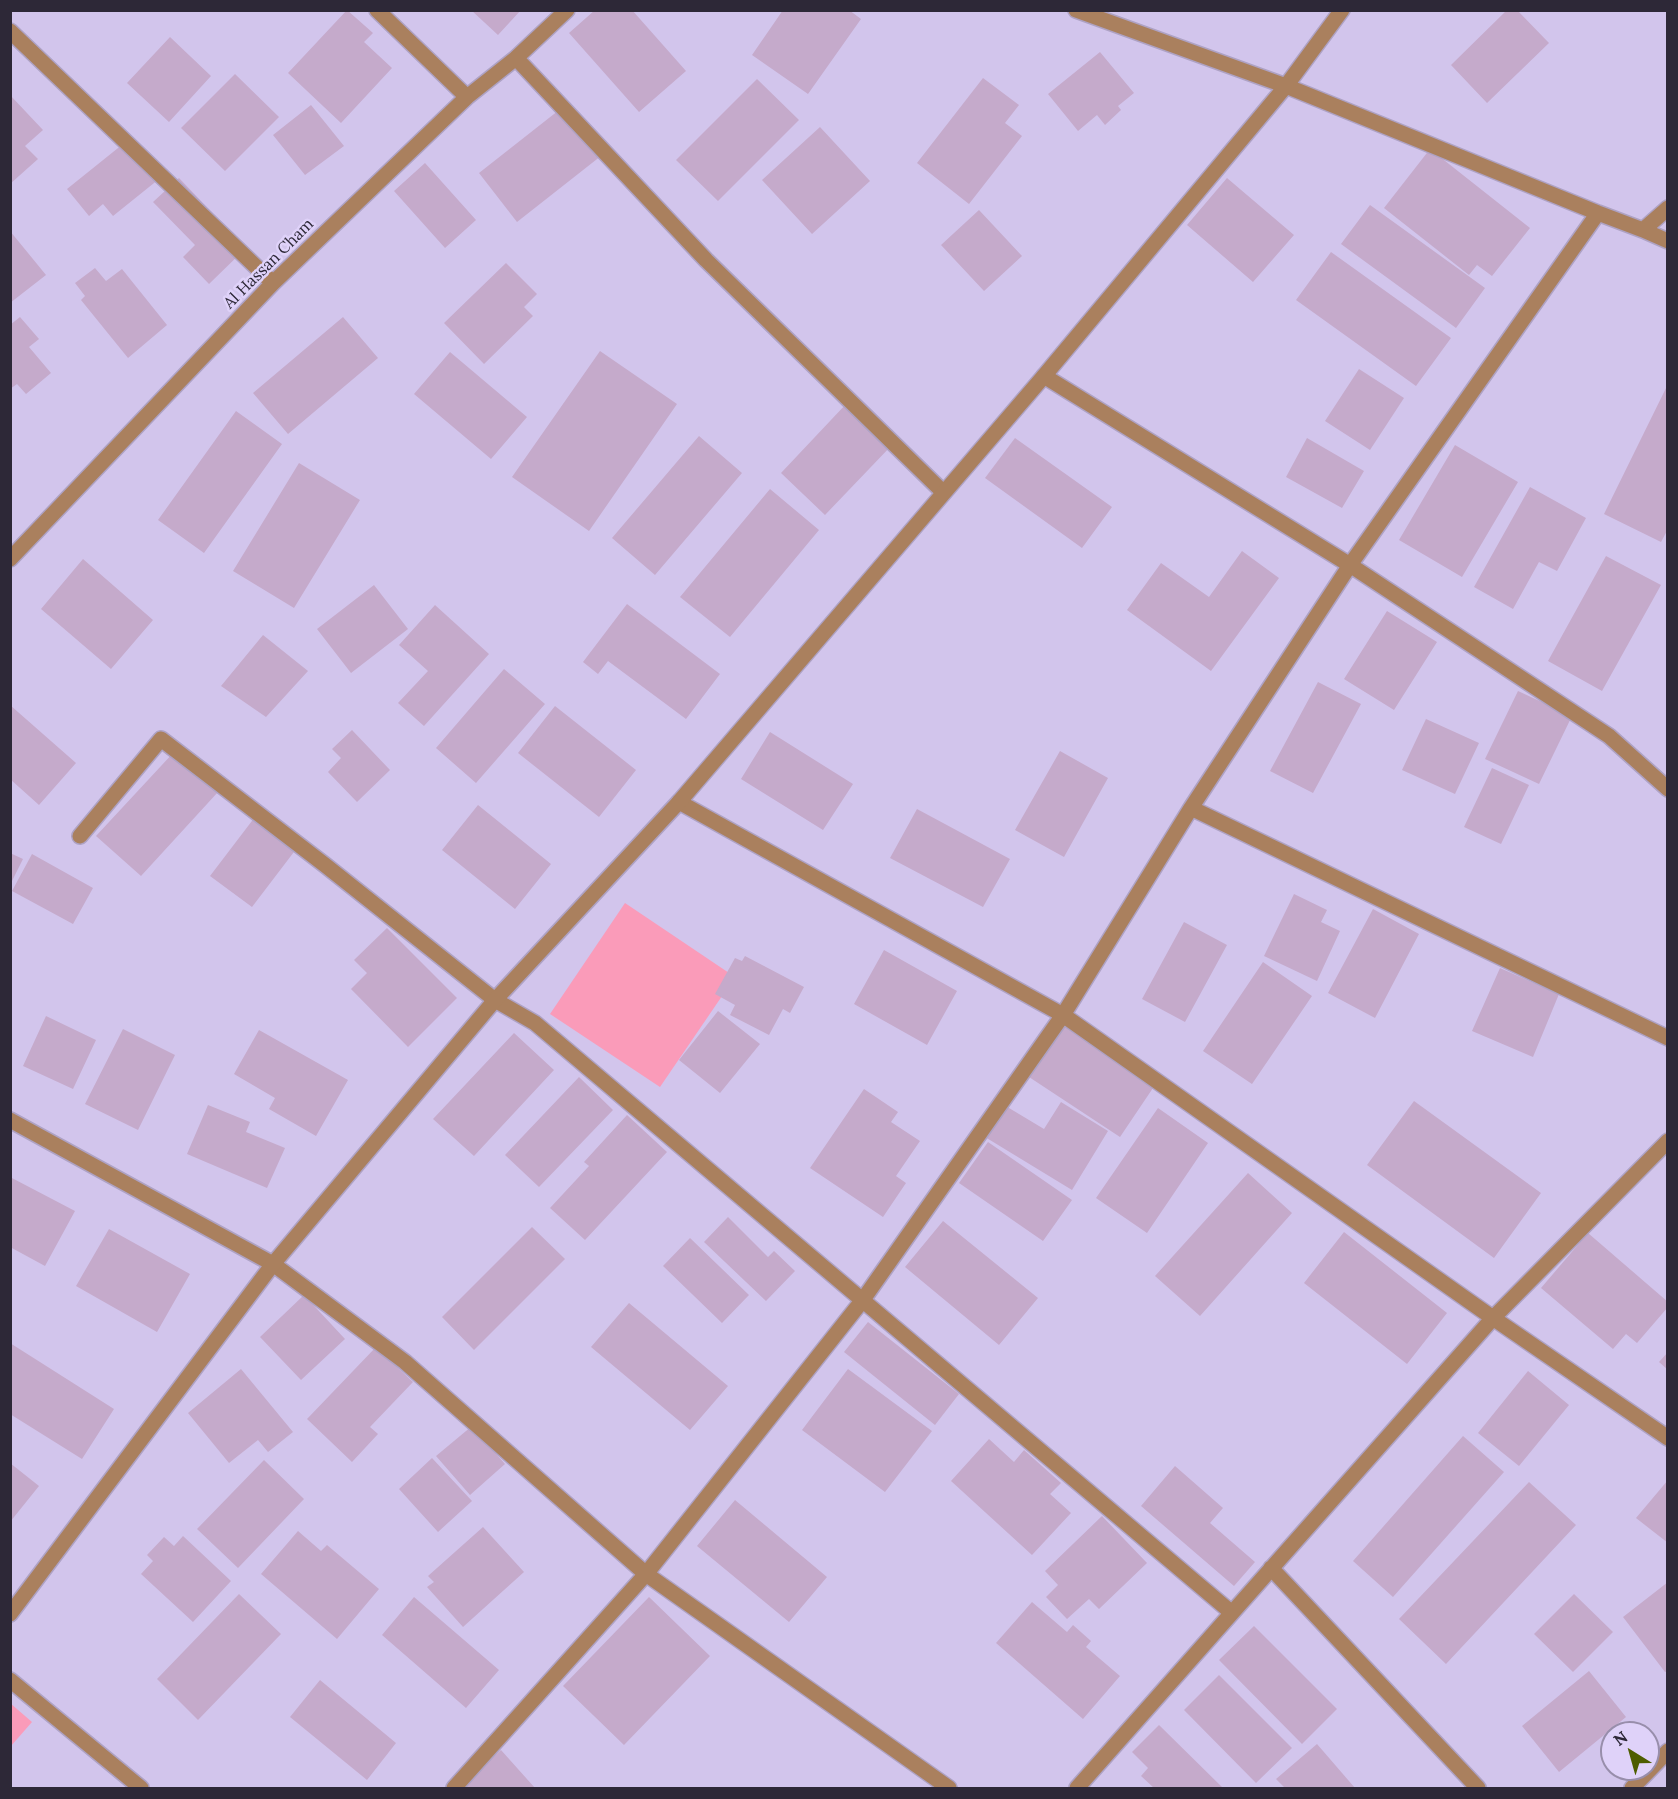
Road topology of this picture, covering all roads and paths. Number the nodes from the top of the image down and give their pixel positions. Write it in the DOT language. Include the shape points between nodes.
graph roads {
  1 [pos="377,10"];
  2 [pos="567,10"];
  3 [pos="1076,10"];
  4 [pos="1342,10"];
  5 [pos="10,31"];
  6 [pos="516,58"];
  7 [pos="1286,86"];
  8 [pos="467,97"];
  9 [pos="1668,208"];
  10 [pos="1598,213"];
  11 [pos="1643,230"];
  12 [pos="1668,241"];
  13 [pos="273,283"];
  14 [pos="1044,376"];
  15 [pos="943,492"];
  16 [pos="10,559"];
  17 [pos="1350,565"];
  18 [pos="1668,789"];
  19 [pos="679,802"];
  20 [pos="1191,808"];
  21 [pos="80,836"];
  22 [pos="495,1000"];
  23 [pos="1063,1015"];
  24 [pos="1668,1038"];
  25 [pos="10,1120"];
  26 [pos="1668,1141"];
  27 [pos="273,1264"];
  28 [pos="862,1301"];
  29 [pos="1493,1318"];
  30 [pos="1668,1438"];
  31 [pos="1271,1569"];
  32 [pos="646,1574"];
  33 [pos="1232,1613"];
  34 [pos="10,1614"];
  35 [pos="10,1680"];
  36 [pos="1668,1751"];
  37 [pos="141,1788"];
  38 [pos="454,1788"];
  39 [pos="949,1788"];
  40 [pos="1077,1788"];
  41 [pos="1478,1788"];
  42 [pos="1632,1788"];
  1 -- 8 [label="street"];
  2 -- 6 [label="street, Al Hassan Cham"];
  3 -- 7 [label="street"];
  4 -- 7 [label="street"];
  5 -- 13 [label="street"];
  6 -- 8 [label="street, Al Hassan Cham"];
  6 -- 15 [label="street" via="706,260"];
  7 -- 10 [label="street"];
  7 -- 14 [label="street"];
  8 -- 13 [label="street, Al Hassan Cham"];
  9 -- 11 [label="street"];
  10 -- 11 [label="street"];
  10 -- 17 [label="street"];
  11 -- 12 [label="street"];
  13 -- 16 [label="street, Al Hassan Cham"];
  14 -- 15 [label="street"];
  14 -- 17 [label="street"];
  15 -- 19 [label="street"];
  17 -- 18 [label="street" via="1609,736"];
  17 -- 20 [label="street"];
  19 -- 22 [label="street"];
  19 -- 23 [label="street"];
  20 -- 23 [label="street"];
  20 -- 24 [label="street"];
  21 -- 22 [label="street" via="161,739"];
  22 -- 27 [label="street"];
  22 -- 28 [label="street" via="535,1023"];
  23 -- 28 [label="street"];
  23 -- 29 [label="street"];
  25 -- 27 [label="street"];
  26 -- 29 [label="street"];
  27 -- 32 [label="street" via="405,1362"];
  27 -- 34 [label="street"];
  28 -- 32 [label="street"];
  28 -- 33 [label="street"];
  29 -- 30 [label="street"];
  29 -- 31 [label="street"];
  31 -- 33 [label="street"];
  31 -- 41 [label="street"];
  32 -- 38 [label="street"];
  32 -- 39 [label="street"];
  33 -- 40 [label="street"];
  35 -- 37 [label="street"];
  36 -- 42 [label="street"];
}
